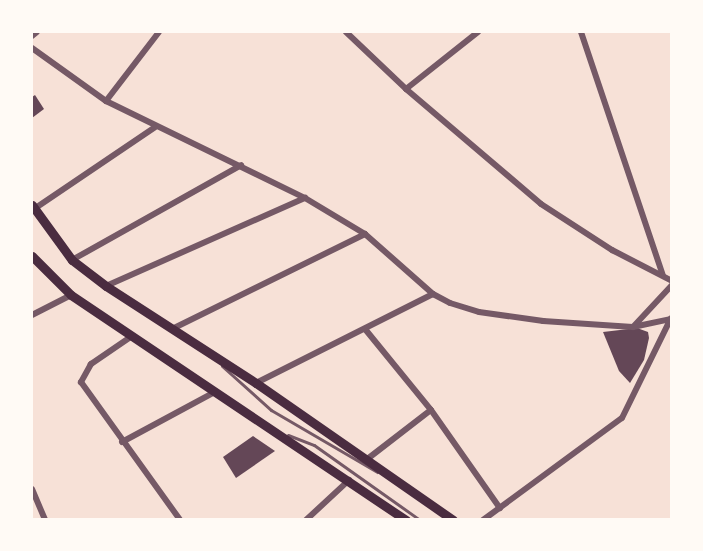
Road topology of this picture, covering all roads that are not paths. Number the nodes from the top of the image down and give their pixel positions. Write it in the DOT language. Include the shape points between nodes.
graph roads {
  1 [pos="37,32"];
  2 [pos="159,32"];
  3 [pos="346,32"];
  4 [pos="478,32"];
  5 [pos="581,32"];
  6 [pos="32,36"];
  7 [pos="32,48"];
  8 [pos="406,89"];
  9 [pos="106,101"];
  10 [pos="155,127"];
  11 [pos="241,165"];
  12 [pos="305,198"];
  13 [pos="33,207"];
  14 [pos="365,234"];
  15 [pos="32,256"];
  16 [pos="72,260"];
  17 [pos="663,275"];
  18 [pos="672,281"];
  19 [pos="672,285"];
  20 [pos="106,286"];
  21 [pos="433,294"];
  22 [pos="70,295"];
  23 [pos="32,315"];
  24 [pos="671,318"];
  25 [pos="633,327"];
  26 [pos="174,328"];
  27 [pos="365,329"];
  28 [pos="132,336"];
  29 [pos="208,351"];
  30 [pos="256,383"];
  31 [pos="213,393"];
  32 [pos="431,410"];
  33 [pos="272,429"];
  34 [pos="122,442"];
  35 [pos="366,460"];
  36 [pos="349,480"];
  37 [pos="392,480"];
  38 [pos="32,489"];
  39 [pos="500,508"];
  40 [pos="45,519"];
  41 [pos="180,519"];
  42 [pos="306,519"];
  43 [pos="406,519"];
  44 [pos="420,519"];
  45 [pos="453,519"];
  46 [pos="483,519"];
  1 -- 6 [label="street"];
  2 -- 9 [label="street"];
  3 -- 8 [label="street"];
  4 -- 8 [label="street"];
  5 -- 17 [label="street"];
  7 -- 9 [label="street"];
  8 -- 17 [label="street" via="542,204 612,250"];
  9 -- 10 [label="street"];
  10 -- 11 [label="street"];
  10 -- 13 [label="street"];
  11 -- 12 [label="street"];
  11 -- 16 [label="street"];
  12 -- 14 [label="street"];
  12 -- 20 [label="street"];
  13 -- 16 [label="main road"];
  14 -- 21 [label="street"];
  14 -- 26 [label="street"];
  15 -- 22 [label="main road"];
  16 -- 20 [label="main road"];
  17 -- 18 [label="street"];
  19 -- 25 [label="street"];
  20 -- 26 [label="main road"];
  21 -- 25 [label="street" via="479,312"];
  21 -- 27 [label="street"];
  22 -- 23 [label="street"];
  22 -- 28 [label="main road"];
  24 -- 25 [label="street"];
  24 -- 39 [label="street" via="621,418"];
  26 -- 29 [label="main road"];
  27 -- 30 [label="street"];
  27 -- 32 [label="street"];
  28 -- 31 [label="main road"];
  28 -- 34 [label="street" via="92,364 81,382"];
  29 -- 30 [label="main road"];
  29 -- 37 [label="lane" via="271,410"];
  30 -- 35 [label="main road"];
  31 -- 33 [label="main road"];
  31 -- 34 [label="street"];
  32 -- 35 [label="street"];
  32 -- 39 [label="street"];
  33 -- 36 [label="main road"];
  33 -- 44 [label="lane" via="314,446"];
  34 -- 41 [label="street"];
  35 -- 37 [label="main road"];
  36 -- 42 [label="street"];
  36 -- 43 [label="main road"];
  37 -- 45 [label="main road"];
  38 -- 40 [label="street"];
  39 -- 46 [label="street"];
}
